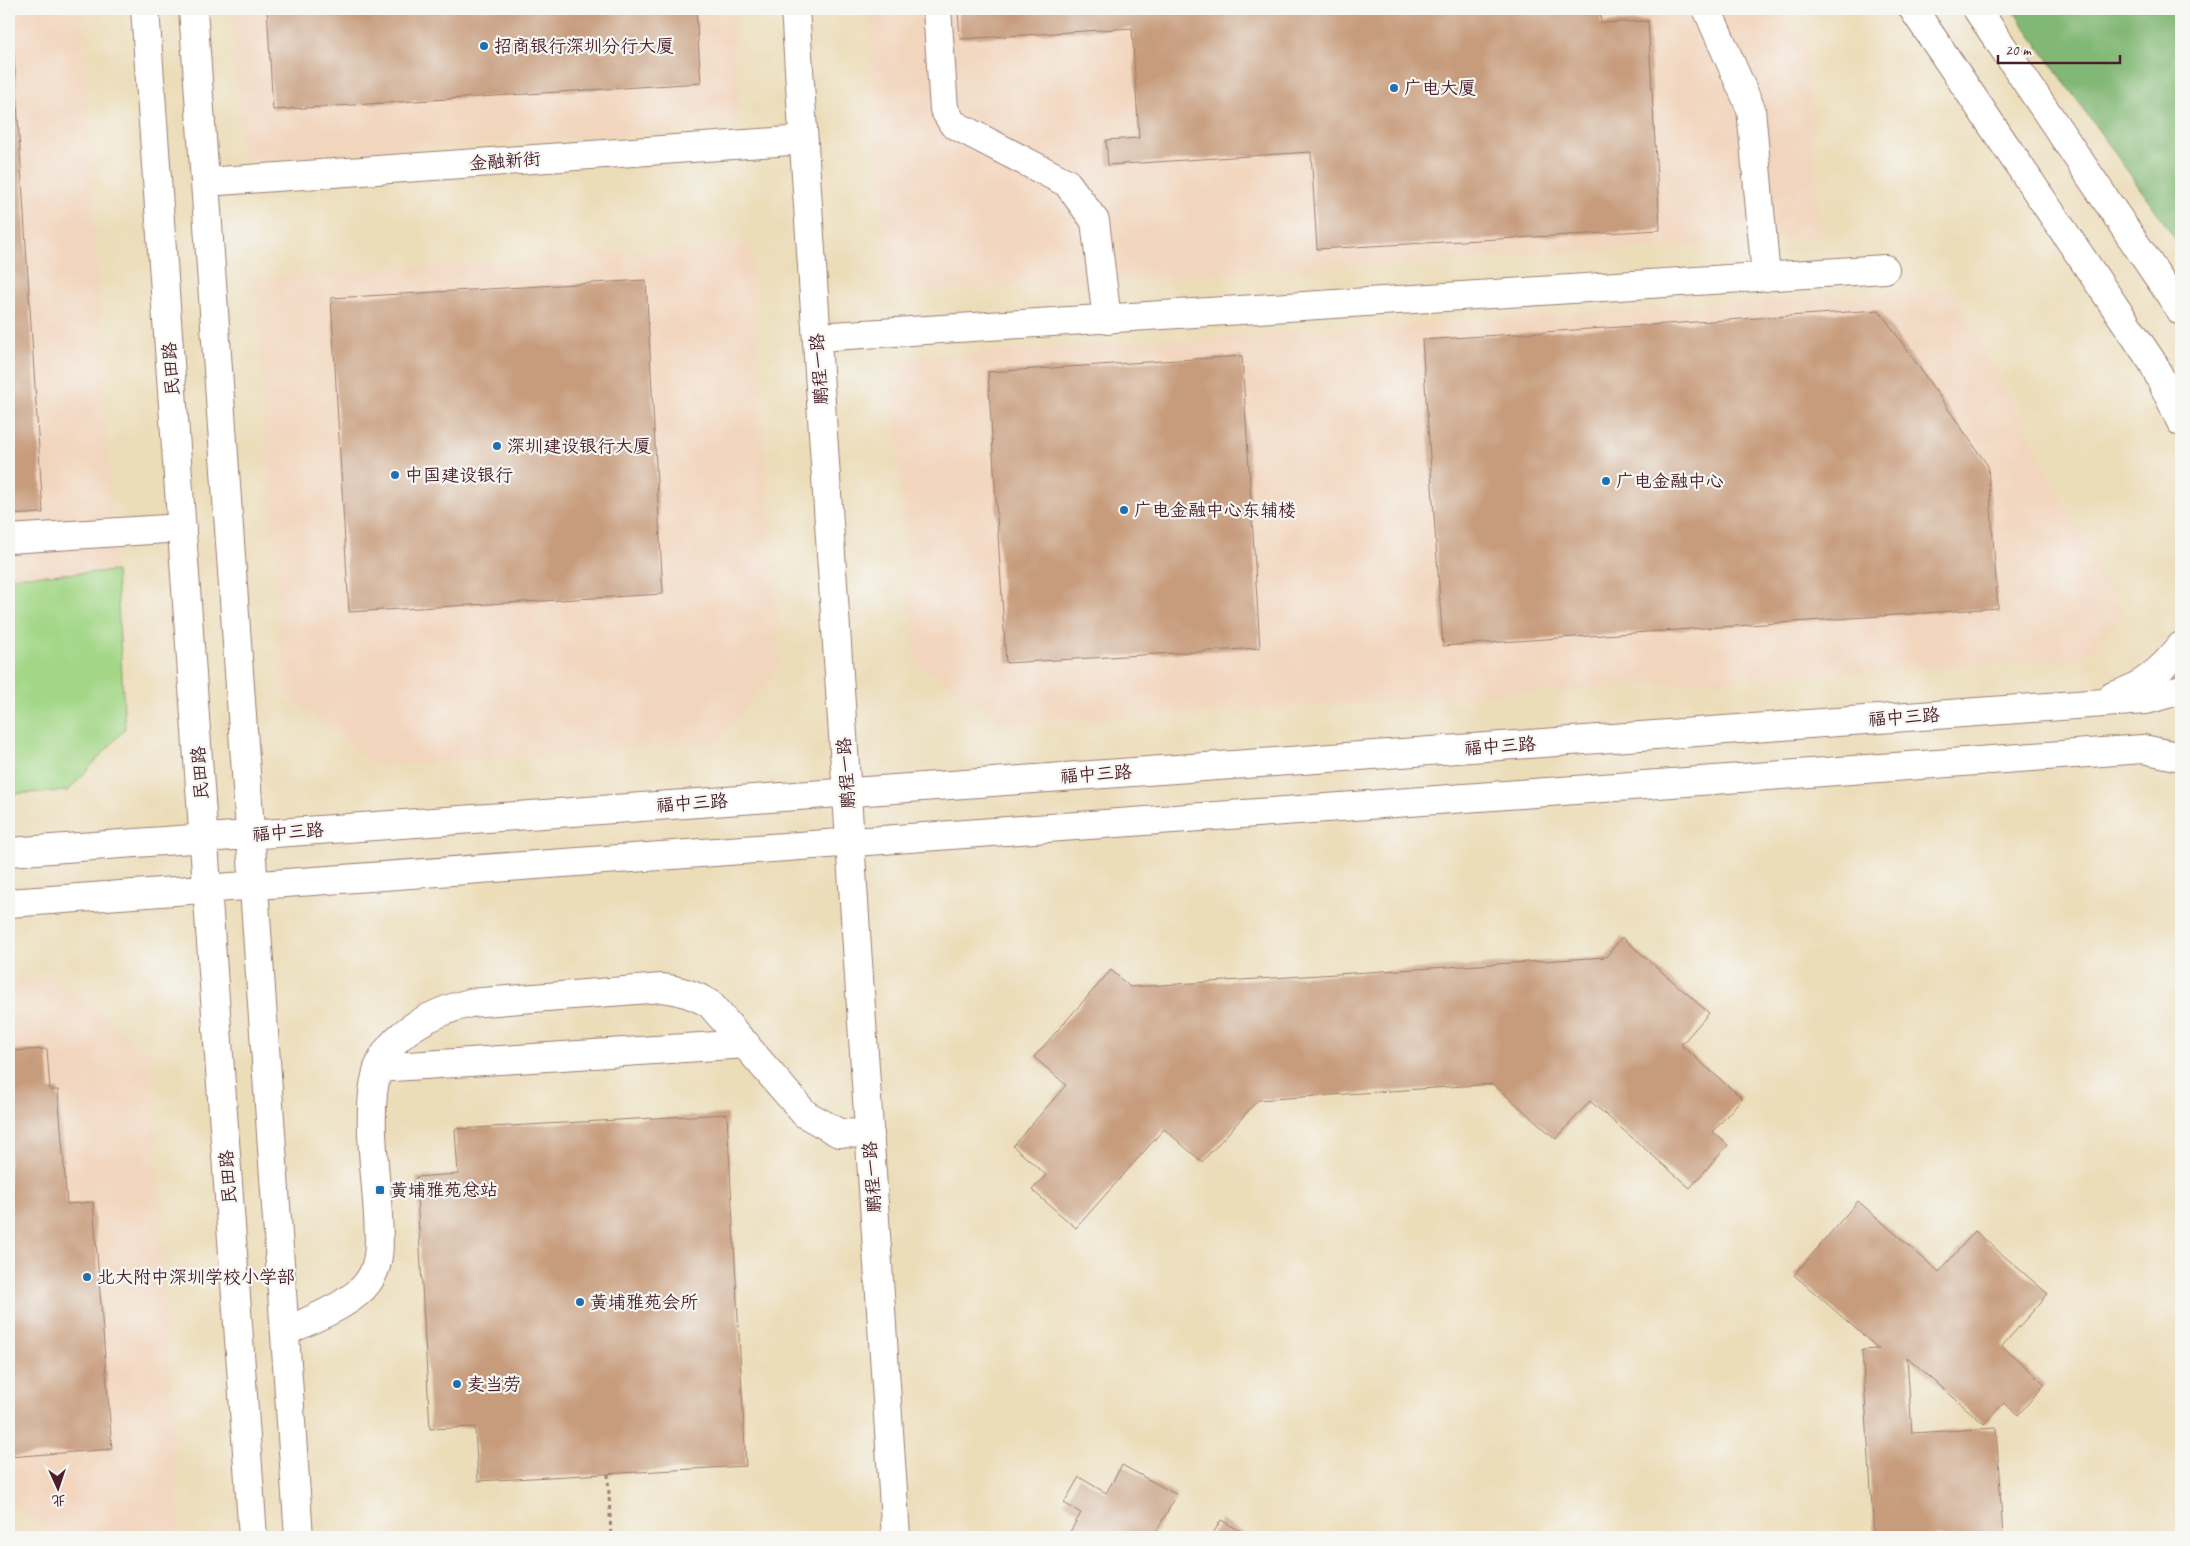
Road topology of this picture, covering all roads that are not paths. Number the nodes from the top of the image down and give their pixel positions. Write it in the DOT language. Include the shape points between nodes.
graph roads {
  1 [pos="145,9"];
  2 [pos="193,9"];
  3 [pos="796,9"];
  4 [pos="938,9"];
  5 [pos="1707,9"];
  6 [pos="1913,9"];
  7 [pos="1977,9"];
  8 [pos="804,140"];
  9 [pos="205,182"];
  10 [pos="1885,268"];
  11 [pos="1766,277"];
  12 [pos="2181,311"];
  13 [pos="1108,320"];
  14 [pos="817,338"];
  15 [pos="2181,422"];
  16 [pos="182,528"];
  17 [pos="9,539"];
  18 [pos="2181,646"];
  19 [pos="2181,690"];
  20 [pos="2084,704"];
  21 [pos="2181,757"];
  22 [pos="847,792"];
  23 [pos="250,835"];
  24 [pos="204,838"];
  25 [pos="850,842"];
  26 [pos="9,852"];
  27 [pos="254,885"];
  28 [pos="208,888"];
  29 [pos="9,902"];
  30 [pos="746,1044"];
  31 [pos="378,1068"];
  32 [pos="870,1134"];
  33 [pos="285,1332"];
  34 [pos="254,1537"];
  35 [pos="299,1537"];
  36 [pos="896,1537"];
  1 -- 16 [label="street, 民田路"];
  2 -- 9 [label="street"];
  3 -- 8 [label="street, 鹏程一路"];
  4 -- 13 [label="street" via="944,109 954,124 1067,183 1095,221"];
  5 -- 11 [label="street" via="1751,109"];
  6 -- 15 [label="street" via="2153,363"];
  7 -- 12 [label="street"];
  8 -- 9 [label="street, 金融新街"];
  8 -- 14 [label="street, 鹏程一路"];
  9 -- 23 [label="street"];
  10 -- 11 [label="street"];
  11 -- 13 [label="street"];
  13 -- 14 [label="street"];
  14 -- 22 [label="street, 鹏程一路"];
  16 -- 17 [label="street"];
  16 -- 24 [label="street, 民田路"];
  18 -- 20 [label="street" via="2161,671 2144,682 2119,695"];
  19 -- 20 [label="street, 福中三路" via="2146,700"];
  20 -- 22 [label="street, 福中三路"];
  21 -- 25 [label="street" via="2133,749"];
  22 -- 23 [label="street, 福中三路"];
  22 -- 25 [label="street, 鹏程一路"];
  23 -- 24 [label="street, 福中三路"];
  23 -- 27 [label="street"];
  24 -- 26 [label="street, 福中三路"];
  24 -- 28 [label="street, 民田路"];
  25 -- 27 [label="street"];
  25 -- 32 [label="street, 鹏程一路"];
  27 -- 28 [label="street"];
  27 -- 33 [label="street"];
  28 -- 29 [label="street"];
  28 -- 34 [label="street, 民田路"];
  30 -- 31 [label="street"];
  30 -- 31 [label="street" via="710,1004 695,995 679,990 652,989 451,1007 433,1015 400,1038"];
  30 -- 32 [label="street" via="805,1114 839,1133"];
  31 -- 33 [label="street" via="372,1105 379,1241 376,1267 359,1293"];
  32 -- 36 [label="street, 鹏程一路"];
  33 -- 35 [label="street"];
}
